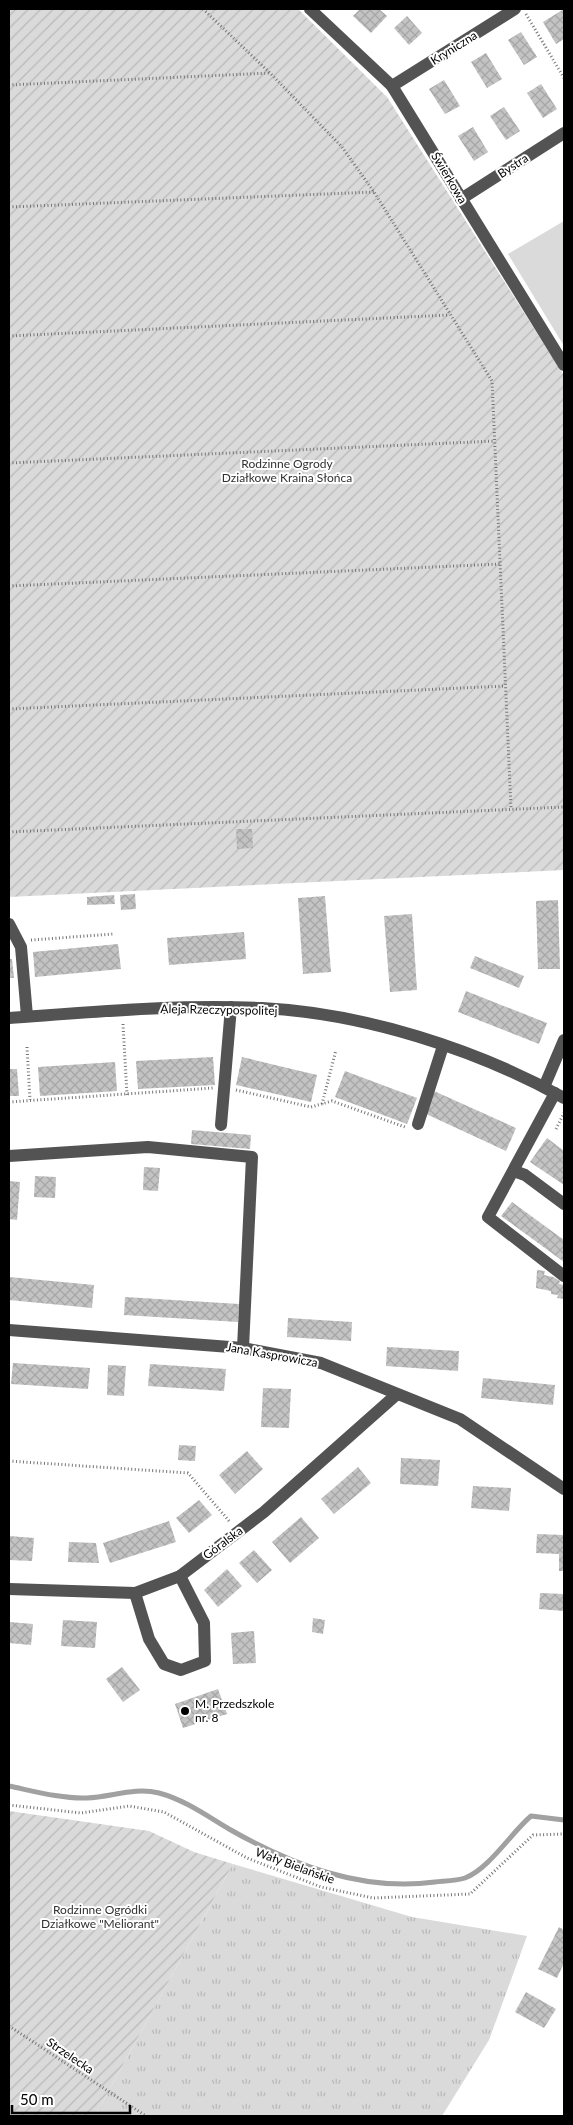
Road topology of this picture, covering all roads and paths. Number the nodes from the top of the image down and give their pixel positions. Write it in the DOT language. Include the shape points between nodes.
graph roads {
  1 [pos="203,9"];
  2 [pos="310,9"];
  3 [pos="516,9"];
  4 [pos="522,9"];
  5 [pos="270,72"];
  6 [pos="564,78"];
  7 [pos="9,85"];
  8 [pos="392,86"];
  9 [pos="564,133"];
  10 [pos="374,192"];
  11 [pos="461,199"];
  12 [pos="9,207"];
  13 [pos="449,315"];
  14 [pos="9,336"];
  15 [pos="564,365"];
  16 [pos="495,441"];
  17 [pos="9,463"];
  18 [pos="500,564"];
  19 [pos="9,586"];
  20 [pos="505,686"];
  21 [pos="9,709"];
  22 [pos="564,807"];
  23 [pos="511,809"];
  24 [pos="9,832"];
  25 [pos="9,924"];
  26 [pos="113,934"];
  27 [pos="18,941"];
  28 [pos="231,1008"];
  29 [pos="27,1016"];
  30 [pos="9,1018"];
  31 [pos="564,1040"];
  32 [pos="124,1042"];
  33 [pos="443,1046"];
  34 [pos="27,1047"];
  35 [pos="336,1050"];
  36 [pos="544,1087"];
  37 [pos="127,1095"];
  38 [pos="560,1095"];
  39 [pos="30,1100"];
  40 [pos="322,1104"];
  41 [pos="564,1113"];
  42 [pos="418,1124"];
  43 [pos="221,1125"];
  44 [pos="556,1130"];
  45 [pos="9,1156"];
  46 [pos="514,1171"];
  47 [pos="564,1204"];
  48 [pos="564,1276"];
  49 [pos="9,1330"];
  50 [pos="243,1348"];
  51 [pos="396,1395"];
  52 [pos="9,1461"];
  53 [pos="564,1489"];
  54 [pos="238,1531"];
  55 [pos="180,1576"];
  56 [pos="9,1588"];
  57 [pos="135,1593"];
  58 [pos="9,1805"];
  59 [pos="564,1834"];
  60 [pos="9,2026"];
  61 [pos="146,2116"];
  1 -- 5 [label="path"];
  2 -- 8 [label="street, Świerkowa"];
  3 -- 8 [label="street, Kryniczna"];
  4 -- 6 [label="path"];
  5 -- 7 [label="path"];
  5 -- 10 [label="path" via="342,147"];
  8 -- 11 [label="street, Świerkowa"];
  9 -- 11 [label="street, Bystra"];
  10 -- 12 [label="path"];
  10 -- 13 [label="path"];
  11 -- 15 [label="street, Świerkowa"];
  13 -- 14 [label="path"];
  13 -- 16 [label="path" via="492,381"];
  16 -- 17 [label="path"];
  16 -- 18 [label="path"];
  18 -- 19 [label="path"];
  18 -- 20 [label="path"];
  20 -- 21 [label="path"];
  20 -- 23 [label="path"];
  22 -- 23 [label="path"];
  23 -- 24 [label="path"];
  25 -- 27 [label="street"];
  26 -- 27 [label="path"];
  27 -- 29 [label="street"];
  28 -- 29 [label="street, Aleja Rzeczypospolitej"];
  28 -- 33 [label="street, Aleja Rzeczypospolitej" via="273,1009 354,1020"];
  28 -- 43 [label="street"];
  29 -- 30 [label="street, Aleja Rzeczypospolitej"];
  31 -- 36 [label="street"];
  32 -- 37 [label="path"];
  33 -- 36 [label="street, Aleja Rzeczypospolitej"];
  33 -- 42 [label="street"];
  34 -- 39 [label="path"];
  35 -- 40 [label="path"];
  36 -- 38 [label="street, Aleja Rzeczypospolitej"];
  38 -- 46 [label="street"];
  41 -- 44 [label="path"];
  45 -- 50 [label="street" via="148,1147 252,1157"];
  46 -- 47 [label="street"];
  46 -- 48 [label="street" via="488,1217"];
  49 -- 50 [label="street, Jana Kasprowicza"];
  50 -- 51 [label="street, Jana Kasprowicza" via="321,1363"];
  51 -- 53 [label="street, Jana Kasprowicza" via="460,1419"];
  51 -- 54 [label="street, Góralska" via="264,1512"];
  52 -- 54 [label="path" via="188,1472"];
  54 -- 55 [label="street, Góralska"];
  55 -- 57 [label="street, Góralska"];
  55 -- 57 [label="street" via="204,1623 205,1661 182,1670 164,1664 148,1640"];
  56 -- 57 [label="street, Góralska"];
  58 -- 59 [label="path, Wały Bielańskie" via="81,1813 129,1806 164,1812 247,1858 320,1887 374,1898 470,1894 533,1835"];
  60 -- 61 [label="path, Strzelecka"];
}
